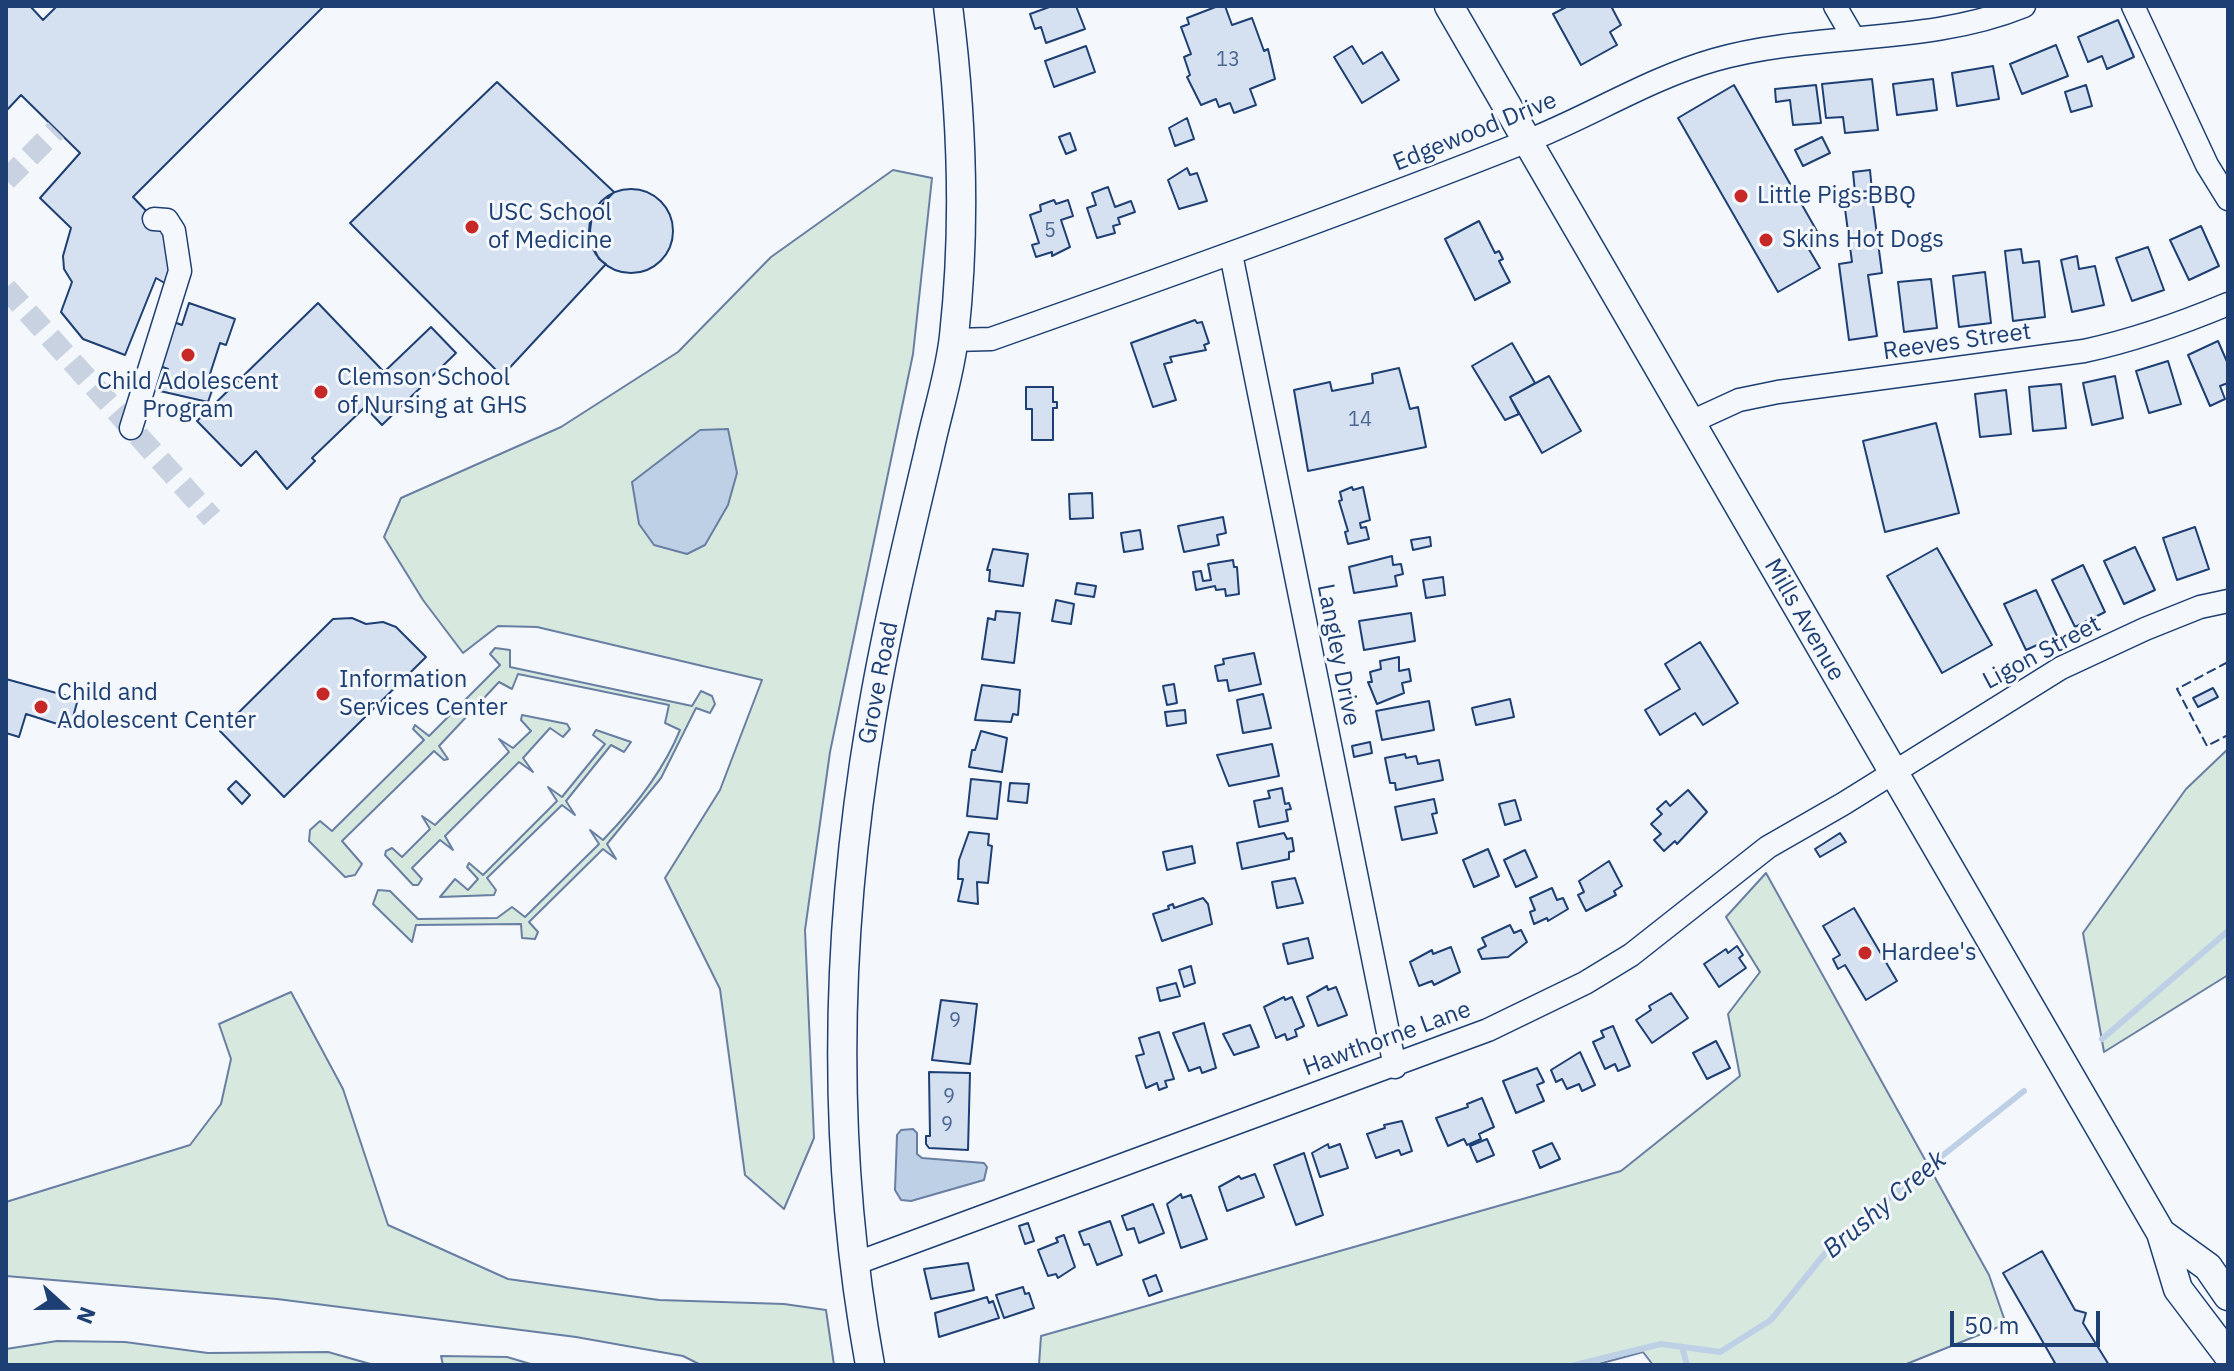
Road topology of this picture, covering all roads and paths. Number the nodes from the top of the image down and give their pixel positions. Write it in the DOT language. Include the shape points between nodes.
graph roads {
  1 [pos="948,6"];
  2 [pos="1449,6"];
  3 [pos="1835,6"];
  4 [pos="2024,6"];
  5 [pos="2133,6"];
  6 [pos="1853,37"];
  7 [pos="1528,142"];
  8 [pos="2228,199"];
  9 [pos="154,219"];
  10 [pos="1231,254"];
  11 [pos="2228,304"];
  12 [pos="954,340"];
  13 [pos="1691,422"];
  14 [pos="131,428"];
  15 [pos="2228,601"];
  16 [pos="1892,774"];
  17 [pos="1395,1067"];
  18 [pos="2161,1233"];
  19 [pos="854,1264"];
  20 [pos="2228,1296"];
  21 [pos="2228,1355"];
  22 [pos="870,1365"];
  1 -- 12 [label="main road, Grove Road" via="960,130"];
  2 -- 7 [label="main road, Mills Avenue"];
  3 -- 6 [label="street"];
  4 -- 6 [label="street, Edgewood Drive" via="1917,32"];
  5 -- 8 [label="street"];
  6 -- 7 [label="street, Edgewood Drive" via="1702,64"];
  7 -- 10 [label="street, Edgewood Drive"];
  7 -- 13 [label="main road, Mills Avenue"];
  9 -- 14 [label="street" via="167,220 174,231 180,271"];
  10 -- 12 [label="street, Edgewood Drive" via="991,339"];
  10 -- 17 [label="street, Langley Drive"];
  11 -- 13 [label="street, Reeves Street" via="2172,328 2084,351 1778,392 1739,400"];
  12 -- 19 [label="main road, Grove Road" via="898,585 855,826 844,941 842,1041"];
  13 -- 16 [label="main road, Mills Avenue"];
  15 -- 16 [label="street, Ligon Street" via="2145,629 2061,668"];
  16 -- 17 [label="street, Hawthorne Lane" via="1768,847 1631,955 1585,983"];
  16 -- 18 [label="main road, Mills Avenue"];
  17 -- 19 [label="street, Hawthorne Lane"];
  18 -- 20 [label="main road, Mills Avenue" via="2208,1267"];
  18 -- 21 [label="main road, Mills Avenue" via="2178,1289"];
  19 -- 22 [label="main road, Grove Road"];
}
